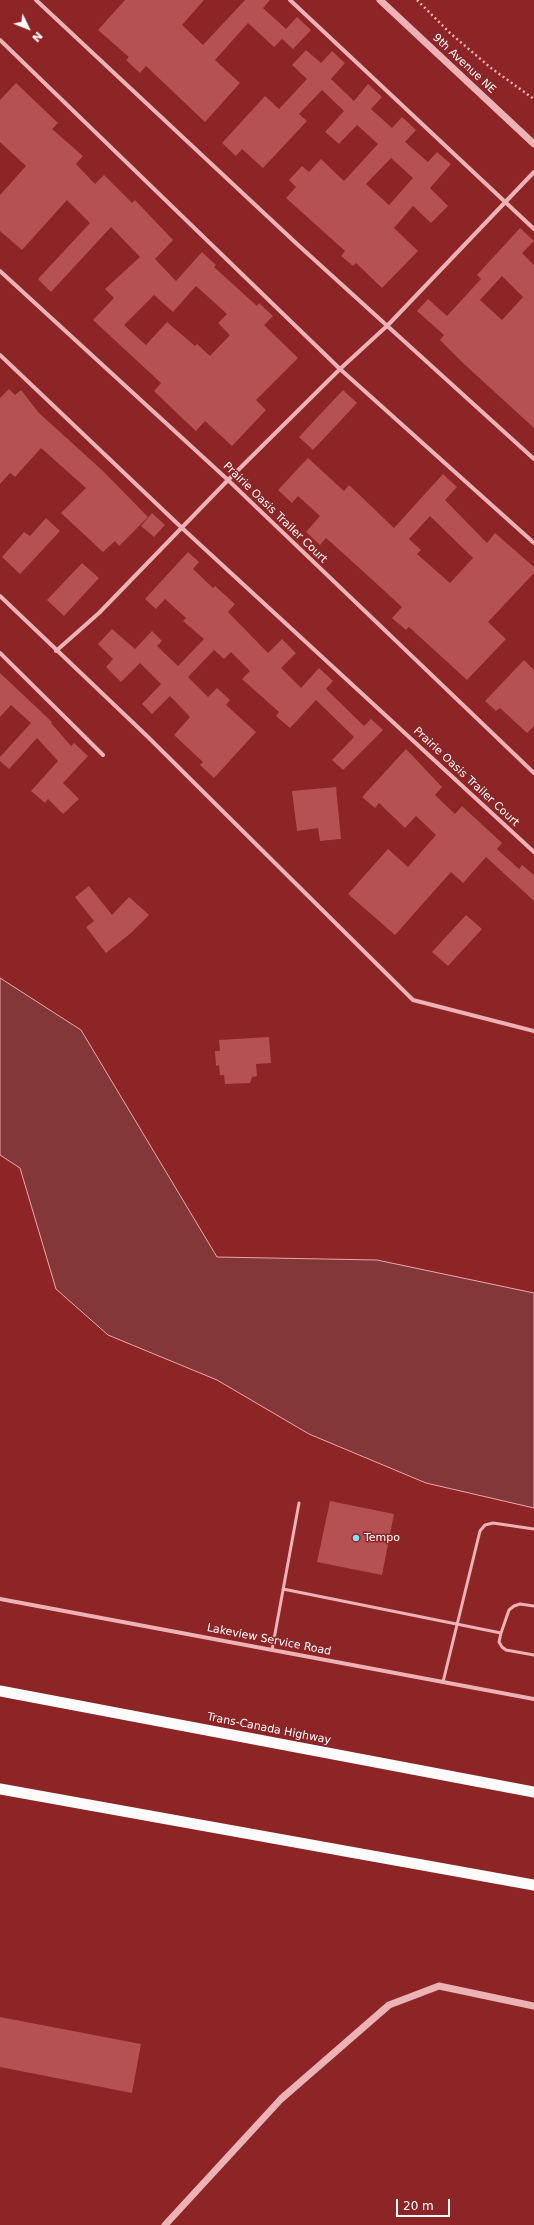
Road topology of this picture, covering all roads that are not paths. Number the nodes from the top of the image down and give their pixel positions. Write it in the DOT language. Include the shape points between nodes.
graph roads {
  1 [pos="36,0"];
  2 [pos="290,0"];
  3 [pos="380,0"];
  4 [pos="0,40"];
  5 [pos="534,144"];
  6 [pos="534,172"];
  7 [pos="506,202"];
  8 [pos="534,229"];
  9 [pos="0,271"];
  10 [pos="388,325"];
  11 [pos="0,355"];
  12 [pos="340,369"];
  13 [pos="534,459"];
  14 [pos="228,480"];
  15 [pos="182,528"];
  16 [pos="534,543"];
  17 [pos="0,596"];
  18 [pos="56,652"];
  19 [pos="0,654"];
  20 [pos="103,755"];
  21 [pos="534,773"];
  22 [pos="534,852"];
  23 [pos="534,1032"];
  24 [pos="299,1503"];
  25 [pos="534,1529"];
  26 [pos="283,1589"];
  27 [pos="0,1599"];
  28 [pos="534,1606"];
  29 [pos="458,1625"];
  30 [pos="501,1633"];
  31 [pos="272,1650"];
  32 [pos="534,1656"];
  33 [pos="443,1682"];
  34 [pos="0,1691"];
  35 [pos="534,1699"];
  36 [pos="0,1789"];
  37 [pos="534,1792"];
  38 [pos="534,1886"];
  39 [pos="534,2006"];
  40 [pos="165,2225"];
  1 -- 10 [label="street" via="112,73"];
  2 -- 7 [label="street"];
  3 -- 5 [label="street, 9th Avenue NE"];
  4 -- 12 [label="street"];
  6 -- 7 [label="street"];
  7 -- 8 [label="street"];
  7 -- 10 [label="street"];
  9 -- 14 [label="street, Prairie Oasis Trailer Court"];
  10 -- 12 [label="street"];
  10 -- 13 [label="street"];
  11 -- 15 [label="street, Prairie Oasis Trailer Court"];
  12 -- 14 [label="street"];
  12 -- 16 [label="street"];
  14 -- 15 [label="street"];
  14 -- 21 [label="street, Prairie Oasis Trailer Court"];
  15 -- 18 [label="street" via="99,613"];
  15 -- 22 [label="street, Prairie Oasis Trailer Court"];
  17 -- 18 [label="street"];
  18 -- 23 [label="street" via="148,737 413,1000"];
  19 -- 20 [label="street"];
  24 -- 26 [label="lane"];
  25 -- 29 [label="lane" via="493,1523 485,1525 480,1531"];
  26 -- 29 [label="lane"];
  26 -- 31 [label="lane"];
  27 -- 31 [label="street, Lakeview Service Road"];
  28 -- 30 [label="lane" via="520,1604 509,1610"];
  29 -- 30 [label="lane"];
  29 -- 33 [label="lane"];
  30 -- 32 [label="lane" via="499,1642 506,1650"];
  31 -- 33 [label="street, Lakeview Service Road"];
  33 -- 35 [label="street, Lakeview Service Road"];
  34 -- 37 [label="highway, Trans-Canada Highway"];
  36 -- 38 [label="highway"];
  39 -- 40 [label="street" via="439,1986 389,2005 281,2099"];
}
